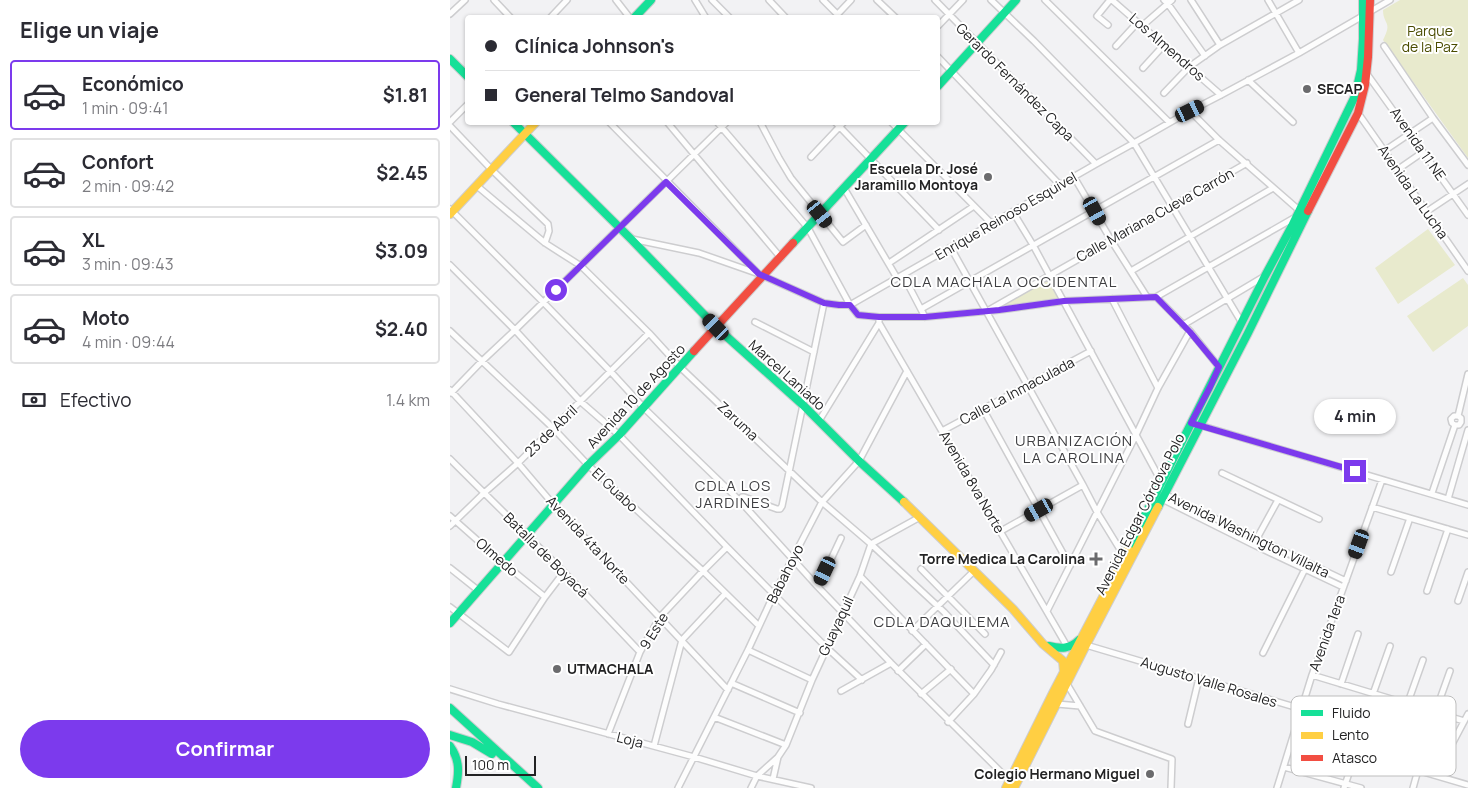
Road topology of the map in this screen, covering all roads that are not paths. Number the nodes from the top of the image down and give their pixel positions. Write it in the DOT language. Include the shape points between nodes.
graph roads {
  1 [pos="465,0"];
  2 [pos="494,0"];
  3 [pos="567,0"];
  4 [pos="616,0"];
  5 [pos="651,0"];
  6 [pos="695,0"];
  7 [pos="712,0"];
  8 [pos="769,0"];
  9 [pos="823,0"];
  10 [pos="851,0"];
  11 [pos="877,0"];
  12 [pos="935,0"];
  13 [pos="963,0"];
  14 [pos="991,0"];
  15 [pos="1016,0"];
  16 [pos="1045,0"];
  17 [pos="1111,0"];
  18 [pos="1191,0"];
  19 [pos="1268,0"];
  20 [pos="1299,0"];
  21 [pos="1363,0"];
  22 [pos="1370,0"];
  23 [pos="1390,0"];
  24 [pos="1168,1"];
  25 [pos="1004,13"];
  26 [pos="1367,13"];
  27 [pos="450,14"];
  28 [pos="1275,14"];
  29 [pos="508,15"];
  30 [pos="553,15"];
  31 [pos="629,15"];
  32 [pos="635,15"];
  33 [pos="704,15"];
  34 [pos="727,15"];
  35 [pos="783,15"];
  36 [pos="837,15"];
  37 [pos="839,15"];
  38 [pos="893,15"];
  39 [pos="949,15"];
  40 [pos="940,24"];
  41 [pos="1140,24"];
  42 [pos="1108,25"];
  43 [pos="977,42"];
  44 [pos="1164,45"];
  45 [pos="1220,45"];
  46 [pos="1116,46"];
  47 [pos="1384,46"];
  48 [pos="1299,53"];
  49 [pos="1204,56"];
  50 [pos="450,59"];
  51 [pos="940,59"];
  52 [pos="1190,67"];
  53 [pos="1143,68"];
  54 [pos="951,71"];
  55 [pos="465,74"];
  56 [pos="1367,74"];
  57 [pos="1248,80"];
  58 [pos="940,84"];
  59 [pos="1164,93"];
  60 [pos="1221,95"];
  61 [pos="465,107"];
  62 [pos="1190,111"];
  63 [pos="1358,113"];
  64 [pos="1433,118"];
  65 [pos="450,122"];
  66 [pos="1169,122"];
  67 [pos="1293,122"];
  68 [pos="516,125"];
  69 [pos="533,125"];
  70 [pos="612,125"];
  71 [pos="669,125"];
  72 [pos="720,125"];
  73 [pos="724,125"];
  74 [pos="762,125"];
  75 [pos="894,125"];
  76 [pos="902,125"];
  77 [pos="450,126"];
  78 [pos="839,127"];
  79 [pos="722,128"];
  80 [pos="898,130"];
  81 [pos="1410,133"];
  82 [pos="525,134"];
  83 [pos="1219,140"];
  84 [pos="1134,143"];
  85 [pos="1384,151"];
  86 [pos="1424,152"];
  87 [pos="694,155"];
  88 [pos="811,158"];
  89 [pos="871,160"];
  90 [pos="1247,163"];
  91 [pos="1096,164"];
  92 [pos="1468,165"];
  93 [pos="492,170"];
  94 [pos="1397,170"];
  95 [pos="1154,176"];
  96 [pos="1074,177"];
  97 [pos="666,182"];
  98 [pos="1468,184"];
  99 [pos="1060,185"];
  100 [pos="477,186"];
  101 [pos="844,188"];
  102 [pos="1273,188"];
  103 [pos="1453,194"];
  104 [pos="974,206"];
  105 [pos="1171,206"];
  106 [pos="1095,211"];
  107 [pos="451,212"];
  108 [pos="1013,212"];
  109 [pos="1426,212"];
  110 [pos="820,214"];
  111 [pos="1298,214"];
  112 [pos="1468,215"];
  113 [pos="992,224"];
  114 [pos="866,225"];
  115 [pos="808,228"];
  116 [pos="619,229"];
  117 [pos="939,230"];
  118 [pos="1191,236"];
  119 [pos="631,239"];
  120 [pos="1111,240"];
  121 [pos="544,243"];
  122 [pos="1033,244"];
  123 [pos="951,248"];
  124 [pos="781,258"];
  125 [pos="889,263"];
  126 [pos="1466,263"];
  127 [pos="450,265"];
  128 [pos="581,266"];
  129 [pos="1210,268"];
  130 [pos="1131,271"];
  131 [pos="1468,271"];
  132 [pos="1049,274"];
  133 [pos="903,275"];
  134 [pos="761,276"];
  135 [pos="1265,276"];
  136 [pos="897,278"];
  137 [pos="971,281"];
  138 [pos="1147,297"];
  139 [pos="1156,297"];
  140 [pos="1228,298"];
  141 [pos="1112,299"];
  142 [pos="1064,301"];
  143 [pos="543,302"];
  144 [pos="824,303"];
  145 [pos="850,305"];
  146 [pos="921,310"];
  147 [pos="986,311"];
  148 [pos="925,317"];
  149 [pos="879,320"];
  150 [pos="755,322"];
  151 [pos="1242,323"];
  152 [pos="1183,325"];
  153 [pos="716,327"];
  154 [pos="515,330"];
  155 [pos="450,331"];
  156 [pos="1190,332"];
  157 [pos="649,333"];
  158 [pos="1091,351"];
  159 [pos="814,352"];
  160 [pos="481,362"];
  161 [pos="680,367"];
  162 [pos="1219,367"];
  163 [pos="907,371"];
  164 [pos="611,372"];
  165 [pos="1468,374"];
  166 [pos="1028,384"];
  167 [pos="1158,388"];
  168 [pos="451,392"];
  169 [pos="581,402"];
  170 [pos="803,405"];
  171 [pos="644,408"];
  172 [pos="983,409"];
  173 [pos="819,421"];
  174 [pos="1191,423"];
  175 [pos="1199,425"];
  176 [pos="554,428"];
  177 [pos="1468,430"];
  178 [pos="942,431"];
  179 [pos="620,435"];
  180 [pos="1136,435"];
  181 [pos="450,458"];
  182 [pos="859,461"];
  183 [pos="518,463"];
  184 [pos="588,465"];
  185 [pos="789,470"];
  186 [pos="1222,473"];
  187 [pos="1382,480"];
  188 [pos="1161,482"];
  189 [pos="1083,485"];
  190 [pos="484,493"];
  191 [pos="1432,493"];
  192 [pos="1163,496"];
  193 [pos="1448,499"];
  194 [pos="1278,500"];
  195 [pos="740,501"];
  196 [pos="822,502"];
  197 [pos="553,504"];
  198 [pos="1468,504"];
  199 [pos="1372,507"];
  200 [pos="1039,510"];
  201 [pos="1097,512"];
  202 [pos="450,516"];
  203 [pos="920,517"];
  204 [pos="1410,518"];
  205 [pos="1319,519"];
  206 [pos="455,520"];
  207 [pos="450,526"];
  208 [pos="1448,529"];
  209 [pos="1000,531"];
  210 [pos="526,534"];
  211 [pos="1468,535"];
  212 [pos="841,538"];
  213 [pos="1256,539"];
  214 [pos="871,544"];
  215 [pos="1254,545"];
  216 [pos="728,547"];
  217 [pos="1124,556"];
  218 [pos="792,559"];
  219 [pos="502,562"];
  220 [pos="1070,566"];
  221 [pos="450,568"];
  222 [pos="921,569"];
  223 [pos="1305,569"];
  224 [pos="703,571"];
  225 [pos="974,571"];
  226 [pos="564,572"];
  227 [pos="1391,572"];
  228 [pos="1468,572"];
  229 [pos="860,576"];
  230 [pos="1346,582"];
  231 [pos="818,587"];
  232 [pos="1343,588"];
  233 [pos="479,591"];
  234 [pos="1428,591"];
  235 [pos="725,594"];
  236 [pos="774,594"];
  237 [pos="545,597"];
  238 [pos="949,597"];
  239 [pos="1458,601"];
  240 [pos="450,607"];
  241 [pos="938,607"];
  242 [pos="1047,611"];
  243 [pos="842,613"];
  244 [pos="459,614"];
  245 [pos="660,617"];
  246 [pos="450,622"];
  247 [pos="759,626"];
  248 [pos="912,631"];
  249 [pos="984,634"];
  250 [pos="1358,634"];
  251 [pos="1082,637"];
  252 [pos="682,640"];
  253 [pos="926,644"];
  254 [pos="1044,644"];
  255 [pos="1086,645"];
  256 [pos="1390,646"];
  257 [pos="826,647"];
  258 [pos="1068,648"];
  259 [pos="748,650"];
  260 [pos="640,652"];
  261 [pos="1001,652"];
  262 [pos="1263,653"];
  263 [pos="1423,660"];
  264 [pos="890,663"];
  265 [pos="994,665"];
  266 [pos="950,669"];
  267 [pos="1450,670"];
  268 [pos="898,671"];
  269 [pos="1064,672"];
  270 [pos="1312,675"];
  271 [pos="1199,678"];
  272 [pos="812,680"];
  273 [pos="862,680"];
  274 [pos="731,683"];
  275 [pos="1067,684"];
  276 [pos="1341,684"];
  277 [pos="450,689"];
  278 [pos="728,690"];
  279 [pos="841,691"];
  280 [pos="921,694"];
  281 [pos="974,694"];
  282 [pos="1373,694"];
  283 [pos="1306,696"];
  284 [pos="1379,696"];
  285 [pos="1410,696"];
  286 [pos="1441,696"];
  287 [pos="1057,704"];
  288 [pos="1080,706"];
  289 [pos="1291,707"];
  290 [pos="450,708"];
  291 [pos="800,713"];
  292 [pos="1468,714"];
  293 [pos="714,717"];
  294 [pos="1456,719"];
  295 [pos="1464,721"];
  296 [pos="948,722"];
  297 [pos="1188,724"];
  298 [pos="608,734"];
  299 [pos="450,735"];
  300 [pos="1456,736"];
  301 [pos="1291,744"];
  302 [pos="786,745"];
  303 [pos="450,746"];
  304 [pos="654,746"];
  305 [pos="694,757"];
  306 [pos="778,757"];
  307 [pos="1284,767"];
  308 [pos="1291,769"];
  309 [pos="757,776"];
  310 [pos="1313,776"];
  311 [pos="1416,776"];
  312 [pos="1439,776"];
  313 [pos="774,779"];
  314 [pos="1468,784"];
  315 [pos="1011,786"];
  316 [pos="1345,786"];
  317 [pos="456,788"];
  318 [pos="530,788"];
  319 [pos="538,788"];
  320 [pos="678,788"];
  321 [pos="751,788"];
  322 [pos="811,788"];
  323 [pos="1171,788"];
  324 [pos="1277,788"];
  325 [pos="1361,788"];
  326 [pos="1412,788"];
  1 -- 27 [label="street"];
  2 -- 29 [label="street"];
  3 -- 30 [label="street"];
  4 -- 31 [label="street"];
  5 -- 32 [label="main road"];
  6 -- 33 [label="street"];
  7 -- 34 [label="street"];
  8 -- 35 [label="street"];
  9 -- 36 [label="street"];
  10 -- 37 [label="street"];
  11 -- 38 [label="street"];
  12 -- 39 [label="street, Gerardo Fernández Capa"];
  13 -- 39 [label="street"];
  14 -- 25 [label="street"];
  15 -- 25 [label="main road"];
  16 -- 66 [label="street"];
  17 -- 41 [label="street, Los Almendros"];
  17 -- 42 [label="street" via="1098,16"];
  18 -- 45 [label="street"];
  19 -- 28 [label="street"];
  20 -- 28 [label="street"];
  21 -- 26 [label="main road, Avenida Edgar Córdova Polo"];
  22 -- 26 [label="main road, Avenida Edgar Córdova Polo"];
  23 -- 26 [label="street, Enrique Reinoso Esquivel"];
  24 -- 41 [label="street"];
  24 -- 49 [label="street"];
  25 -- 43 [label="main road"];
  25 -- 84 [label="street"];
  26 -- 48 [label="street, Enrique Reinoso Esquivel"];
  26 -- 56 [label="main road, Avenida Edgar Córdova Polo" via="1370,37"];
  26 -- 111 [label="main road, Avenida Edgar Córdova Polo" via="1355,96"];
  28 -- 45 [label="street"];
  28 -- 48 [label="street"];
  39 -- 40 [label="street"];
  39 -- 43 [label="street, Gerardo Fernández Capa"];
  41 -- 44 [label="street, Los Almendros"];
  41 -- 46 [label="street"];
  43 -- 54 [label="main road"];
  43 -- 91 [label="street, Gerardo Fernández Capa"];
  44 -- 52 [label="street, Los Almendros"];
  44 -- 53 [label="street"];
  45 -- 49 [label="street"];
  47 -- 64 [label="street"];
  48 -- 57 [label="street, Enrique Reinoso Esquivel"];
  49 -- 52 [label="street"];
  50 -- 55 [label="main road"];
  51 -- 54 [label="street"];
  52 -- 59 [label="street"];
  52 -- 60 [label="street, Los Almendros"];
  54 -- 58 [label="main road"];
  54 -- 99 [label="street"];
  56 -- 63 [label="main road, Avenida Edgar Córdova Polo"];
  56 -- 81 [label="street, Avenida 11 NE"];
  57 -- 60 [label="street, Enrique Reinoso Esquivel"];
  57 -- 67 [label="street"];
  60 -- 62 [label="street, Enrique Reinoso Esquivel"];
  61 -- 65 [label="street"];
  62 -- 66 [label="street, Enrique Reinoso Esquivel"];
  62 -- 83 [label="street"];
  63 -- 85 [label="street, Avenida La Lucha"];
  63 -- 175 [label="main road, Avenida Edgar Córdova Polo"];
  64 -- 81 [label="street"];
  64 -- 92 [label="street"];
  66 -- 84 [label="street, Enrique Reinoso Esquivel"];
  68 -- 82 [label="main road, Marcel Laniado"];
  69 -- 82 [label="main road"];
  70 -- 97 [label="street"];
  71 -- 87 [label="street"];
  72 -- 79 [label="street"];
  73 -- 79 [label="street"];
  74 -- 110 [label="street" via="791,178"];
  75 -- 80 [label="street"];
  76 -- 80 [label="main road, Avenida 10 de Agosto"];
  77 -- 93 [label="street"];
  78 -- 88 [label="street"];
  78 -- 89 [label="street"];
  79 -- 87 [label="street"];
  79 -- 115 [label="street"];
  80 -- 89 [label="main road, Avenida 10 de Agosto"];
  80 -- 104 [label="street"];
  81 -- 85 [label="street"];
  81 -- 86 [label="street, Avenida 11 NE"];
  82 -- 93 [label="main road"];
  82 -- 116 [label="main road, Marcel Laniado"];
  83 -- 90 [label="street"];
  83 -- 95 [label="street"];
  84 -- 91 [label="street, Enrique Reinoso Esquivel"];
  84 -- 95 [label="street"];
  85 -- 94 [label="street, Avenida La Lucha"];
  86 -- 94 [label="street"];
  86 -- 103 [label="street, Avenida 11 NE"];
  87 -- 97 [label="street"];
  87 -- 124 [label="street"];
  89 -- 101 [label="main road, Avenida 10 de Agosto"];
  89 -- 117 [label="street"];
  90 -- 102 [label="street"];
  90 -- 105 [label="street, Calle Mariana Cueva Carrón"];
  91 -- 96 [label="street, Enrique Reinoso Esquivel"];
  93 -- 100 [label="main road"];
  93 -- 121 [label="street" via="548,224"];
  94 -- 109 [label="street, Avenida La Lucha"];
  95 -- 105 [label="street"];
  95 -- 106 [label="street"];
  96 -- 99 [label="street, Enrique Reinoso Esquivel"];
  96 -- 106 [label="street"];
  97 -- 116 [label="street"];
  97 -- 134 [label="street"];
  98 -- 103 [label="street"];
  99 -- 108 [label="street, Enrique Reinoso Esquivel"];
  100 -- 107 [label="main road"];
  100 -- 121 [label="street, Zaruma"];
  101 -- 110 [label="main road, Avenida 10 de Agosto"];
  101 -- 114 [label="street"];
  102 -- 111 [label="street"];
  102 -- 118 [label="street"];
  103 -- 109 [label="street"];
  103 -- 112 [label="street, Avenida 11 NE"];
  104 -- 113 [label="street"];
  104 -- 117 [label="street"];
  105 -- 118 [label="street"];
  105 -- 120 [label="street, Calle Mariana Cueva Carrón"];
  106 -- 120 [label="street"];
  106 -- 122 [label="street"];
  107 -- 143 [label="street"];
  108 -- 113 [label="street, Enrique Reinoso Esquivel"];
  108 -- 122 [label="street, Avenida Washington Villalta"];
  109 -- 126 [label="street, Avenida La Lucha"];
  110 -- 114 [label="street" via="843,242"];
  110 -- 115 [label="main road, Avenida 10 de Agosto"];
  111 -- 129 [label="street"];
  111 -- 135 [label="main road, Avenida Edgar Córdova Polo"];
  113 -- 123 [label="street, Enrique Reinoso Esquivel"];
  114 -- 125 [label="street"];
  115 -- 124 [label="main road, Avenida 10 de Agosto"];
  115 -- 145 [label="street"];
  116 -- 119 [label="main road, Marcel Laniado"];
  116 -- 128 [label="street"];
  117 -- 125 [label="street"];
  118 -- 129 [label="street"];
  118 -- 130 [label="street"];
  119 -- 134 [label="street" via="699,253"];
  119 -- 153 [label="main road, Marcel Laniado"];
  120 -- 130 [label="street"];
  120 -- 132 [label="street, Calle Mariana Cueva Carrón"];
  121 -- 128 [label="street, Zaruma"];
  122 -- 132 [label="street, Avenida Washington Villalta"];
  122 -- 137 [label="street"];
  123 -- 133 [label="street, Enrique Reinoso Esquivel"];
  123 -- 137 [label="street"];
  124 -- 134 [label="main road, Avenida 10 de Agosto"];
  125 -- 136 [label="street"];
  126 -- 131 [label="street, Avenida La Lucha"];
  127 -- 154 [label="street"];
  128 -- 143 [label="street"];
  128 -- 157 [label="street, Zaruma"];
  129 -- 139 [label="street"];
  129 -- 140 [label="street"];
  130 -- 138 [label="street"];
  132 -- 142 [label="street, Avenida Washington Villalta"];
  132 -- 147 [label="street, Calle Mariana Cueva Carrón"];
  133 -- 136 [label="street, Enrique Reinoso Esquivel"];
  133 -- 146 [label="street"];
  134 -- 144 [label="street"];
  134 -- 153 [label="main road, Avenida 10 de Agosto"];
  135 -- 140 [label="street"];
  135 -- 151 [label="main road, Avenida Edgar Córdova Polo"];
  136 -- 145 [label="street, Enrique Reinoso Esquivel"];
  137 -- 146 [label="street"];
  137 -- 147 [label="street"];
  138 -- 139 [label="street"];
  138 -- 141 [label="street"];
  139 -- 152 [label="street"];
  140 -- 151 [label="street"];
  140 -- 152 [label="street"];
  141 -- 142 [label="street"];
  141 -- 167 [label="street"];
  142 -- 147 [label="street"];
  142 -- 158 [label="street, Avenida Washington Villalta"];
  143 -- 154 [label="street"];
  143 -- 164 [label="street"];
  144 -- 145 [label="street"];
  144 -- 159 [label="street"];
  145 -- 149 [label="street" via="858,315"];
  146 -- 148 [label="street"];
  147 -- 148 [label="street"];
  147 -- 166 [label="street"];
  148 -- 149 [label="street"];
  149 -- 163 [label="street, Avenida 8va Norte"];
  149 -- 173 [label="street"];
  150 -- 159 [label="street"];
  151 -- 162 [label="main road, Avenida Edgar Córdova Polo"];
  152 -- 156 [label="street"];
  153 -- 161 [label="main road, Avenida 10 de Agosto"];
  153 -- 170 [label="main road, Marcel Laniado"];
  154 -- 160 [label="street"];
  154 -- 169 [label="street"];
  155 -- 160 [label="street, El Guabo"];
  156 -- 162 [label="street"];
  156 -- 167 [label="street"];
  157 -- 161 [label="street, Zaruma"];
  157 -- 164 [label="street, 23 de Abril"];
  158 -- 166 [label="street, Calle La Inmaculada"];
  158 -- 180 [label="street, Avenida Washington Villalta"];
  159 -- 170 [label="street"];
  160 -- 168 [label="street"];
  160 -- 176 [label="street, El Guabo"];
  161 -- 171 [label="main road, Avenida 10 de Agosto"];
  161 -- 185 [label="street, Zaruma"];
  162 -- 174 [label="main road, Avenida Edgar Córdova Polo"];
  163 -- 178 [label="street, Avenida 8va Norte"];
  163 -- 182 [label="street, Babahoyo"];
  164 -- 169 [label="street, 23 de Abril"];
  164 -- 171 [label="street"];
  165 -- 191 [label="street" via="1458,416 1461,422 1455,425"];
  166 -- 172 [label="street, Calle La Inmaculada"];
  166 -- 189 [label="street"];
  167 -- 180 [label="street"];
  168 -- 183 [label="street, Avenida 4ta Norte"];
  169 -- 176 [label="street, 23 de Abril"];
  169 -- 179 [label="street"];
  170 -- 173 [label="main road, Marcel Laniado"];
  170 -- 185 [label="street"];
  171 -- 179 [label="main road, Avenida 10 de Agosto"];
  171 -- 195 [label="street"];
  172 -- 178 [label="street, Calle La Inmaculada"];
  172 -- 200 [label="street"];
  173 -- 182 [label="main road, Marcel Laniado"];
  174 -- 175 [label="street"];
  174 -- 188 [label="main road, Avenida Edgar Córdova Polo"];
  175 -- 187 [label="street"];
  175 -- 192 [label="main road, Avenida Edgar Córdova Polo"];
  176 -- 183 [label="street, 23 de Abril"];
  176 -- 184 [label="street, El Guabo"];
  177 -- 193 [label="street"];
  178 -- 209 [label="street, Avenida 8va Norte"];
  179 -- 184 [label="main road, Avenida 10 de Agosto"];
  179 -- 216 [label="street"];
  180 -- 188 [label="street, Avenida Washington Villalta"];
  180 -- 201 [label="street"];
  181 -- 190 [label="street, Batalla de Boyacá"];
  182 -- 196 [label="street, Babahoyo"];
  182 -- 203 [label="main road, Marcel Laniado"];
  183 -- 190 [label="street, 23 de Abril"];
  183 -- 197 [label="street, Avenida 4ta Norte"];
  184 -- 197 [label="main road, Avenida 10 de Agosto"];
  184 -- 224 [label="street, El Guabo"];
  185 -- 195 [label="street" via="780,509 744,497"];
  185 -- 196 [label="street, Zaruma"];
  186 -- 194 [label="street"];
  187 -- 191 [label="street"];
  187 -- 199 [label="street, Avenida 1era"];
  188 -- 192 [label="street, Avenida Washington Villalta"];
  188 -- 217 [label="main road, Avenida Edgar Córdova Polo"];
  189 -- 200 [label="street"];
  189 -- 201 [label="street"];
  190 -- 206 [label="street, 23 de Abril"];
  190 -- 210 [label="street, Batalla de Boyacá"];
  191 -- 193 [label="street"];
  192 -- 213 [label="street, Avenida Washington Villalta"];
  192 -- 215 [label="street, Avenida Washington Villalta"];
  192 -- 255 [label="main road, Avenida Edgar Córdova Polo"];
  193 -- 198 [label="street"];
  194 -- 205 [label="street"];
  194 -- 213 [label="street"];
  195 -- 218 [label="street"];
  196 -- 214 [label="street, Zaruma"];
  196 -- 218 [label="street, Babahoyo"];
  197 -- 210 [label="main road, Avenida 10 de Agosto"];
  197 -- 245 [label="street, Avenida 4ta Norte"];
  199 -- 204 [label="street"];
  199 -- 230 [label="street, Avenida 1era"];
  200 -- 209 [label="street"];
  200 -- 220 [label="street"];
  201 -- 217 [label="street"];
  201 -- 220 [label="street"];
  202 -- 206 [label="street, Olmedo"];
  203 -- 214 [label="street"];
  203 -- 225 [label="main road, Marcel Laniado"];
  204 -- 208 [label="street"];
  204 -- 227 [label="street"];
  206 -- 207 [label="street, 23 de Abril"];
  206 -- 219 [label="street, Olmedo"];
  208 -- 211 [label="street"];
  208 -- 234 [label="street"];
  209 -- 242 [label="street, Avenida 8va Norte"];
  210 -- 219 [label="main road, Avenida 10 de Agosto"];
  210 -- 226 [label="street, Batalla de Boyacá"];
  212 -- 231 [label="street"];
  213 -- 215 [label="street"];
  213 -- 230 [label="street, Avenida Washington Villalta"];
  214 -- 229 [label="street, Guayaquil"];
  214 -- 241 [label="street, Zaruma"];
  215 -- 223 [label="street, Avenida Washington Villalta"];
  216 -- 224 [label="street, 9 Este"];
  216 -- 236 [label="street"];
  217 -- 251 [label="main road, Avenida Edgar Córdova Polo"];
  218 -- 231 [label="street"];
  218 -- 236 [label="street, Babahoyo"];
  219 -- 233 [label="main road, Avenida 10 de Agosto"];
  219 -- 237 [label="street, Olmedo"];
  220 -- 242 [label="street"];
  221 -- 233 [label="street"];
  222 -- 238 [label="street"];
  223 -- 232 [label="street, Avenida Washington Villalta"];
  223 -- 262 [label="street"];
  224 -- 235 [label="street, El Guabo"];
  224 -- 245 [label="street, 9 Este"];
  225 -- 238 [label="street"];
  225 -- 254 [label="main road, Marcel Laniado"];
  226 -- 237 [label="street"];
  226 -- 260 [label="street, Batalla de Boyacá"];
  228 -- 239 [label="street"];
  229 -- 243 [label="street, Guayaquil"];
  229 -- 248 [label="street"];
  230 -- 232 [label="street, Avenida 1era"];
  231 -- 243 [label="street"];
  232 -- 270 [label="street, Avenida 1era"];
  233 -- 244 [label="main road, Avenida 10 de Agosto"];
  235 -- 247 [label="street, El Guabo"];
  235 -- 252 [label="street"];
  236 -- 247 [label="street, Babahoyo"];
  236 -- 257 [label="street"];
  237 -- 244 [label="street" via="509,652"];
  238 -- 241 [label="street"];
  238 -- 249 [label="street"];
  240 -- 244 [label="street"];
  241 -- 248 [label="street"];
  241 -- 265 [label="street, Zaruma"];
  242 -- 258 [label="street, Avenida 8va Norte"];
  243 -- 257 [label="street, Guayaquil"];
  243 -- 264 [label="street"];
  244 -- 246 [label="main road, Avenida 10 de Agosto"];
  245 -- 252 [label="street, Avenida 4ta Norte"];
  245 -- 260 [label="street, 9 Este"];
  247 -- 259 [label="street, Babahoyo"];
  248 -- 253 [label="street"];
  250 -- 276 [label="street"];
  251 -- 258 [label="main road"];
  251 -- 269 [label="main road, Avenida Edgar Córdova Polo"];
  252 -- 278 [label="street, Avenida 4ta Norte"];
  252 -- 304 [label="street"];
  253 -- 266 [label="street"];
  253 -- 268 [label="street"];
  254 -- 258 [label="main road"];
  254 -- 269 [label="main road, Marcel Laniado" via="1063,661"];
  255 -- 271 [label="street, Augusto Valle Rosales"];
  255 -- 275 [label="main road, Avenida Edgar Córdova Polo"];
  256 -- 282 [label="street"];
  257 -- 272 [label="street, Guayaquil"];
  257 -- 273 [label="street"];
  259 -- 272 [label="street"];
  259 -- 274 [label="street, Babahoyo"];
  260 -- 298 [label="street, 9 Este"];
  261 -- 265 [label="street"];
  263 -- 285 [label="street"];
  264 -- 268 [label="street"];
  264 -- 273 [label="street"];
  265 -- 281 [label="street"];
  266 -- 280 [label="street"];
  266 -- 281 [label="street"];
  267 -- 286 [label="street"];
  268 -- 280 [label="street"];
  269 -- 315 [label="main road, Avenida Edgar Córdova Polo"];
  270 -- 276 [label="street"];
  270 -- 283 [label="street, Avenida 1era"];
  271 -- 289 [label="street, Augusto Valle Rosales"];
  271 -- 297 [label="street"];
  272 -- 291 [label="street, Guayaquil"];
  273 -- 279 [label="street"];
  274 -- 278 [label="street, Babahoyo"];
  274 -- 291 [label="street"];
  275 -- 287 [label="main road, Avenida Edgar Córdova Polo"];
  275 -- 288 [label="street"];
  276 -- 282 [label="street"];
  277 -- 298 [label="street, Loja"];
  278 -- 293 [label="street, Babahoyo"];
  280 -- 296 [label="street"];
  281 -- 296 [label="street"];
  282 -- 284 [label="street"];
  287 -- 288 [label="street"];
  287 -- 315 [label="main road, Avenida Edgar Córdova Polo"];
  288 -- 323 [label="street" via="1095,731 1172,759"];
  290 -- 319 [label="main road"];
  291 -- 302 [label="street, Guayaquil"];
  292 -- 295 [label="street"];
  293 -- 302 [label="street"];
  293 -- 305 [label="street, Babahoyo"];
  294 -- 295 [label="street"];
  295 -- 300 [label="street, Augusto Valle Rosales"];
  296 -- 315 [label="street"];
  298 -- 304 [label="street, Loja"];
  299 -- 318 [label="main road" via="484,746"];
  301 -- 307 [label="street, Avenida 1era"];
  302 -- 306 [label="street, Guayaquil"];
  303 -- 317 [label="main road" via="459,761"];
  304 -- 305 [label="street, Loja"];
  305 -- 309 [label="street, Loja"];
  305 -- 320 [label="street, Babahoyo"];
  306 -- 309 [label="street, Guayaquil"];
  306 -- 313 [label="street, Guayaquil"];
  307 -- 308 [label="street"];
  307 -- 324 [label="street, Avenida 1era"];
  309 -- 313 [label="street, Loja"];
  309 -- 321 [label="street, Guayaquil"];
  310 -- 316 [label="street"];
  311 -- 326 [label="street"];
  312 -- 314 [label="street"];
  313 -- 322 [label="street, Loja"];
  316 -- 325 [label="street"];
}
